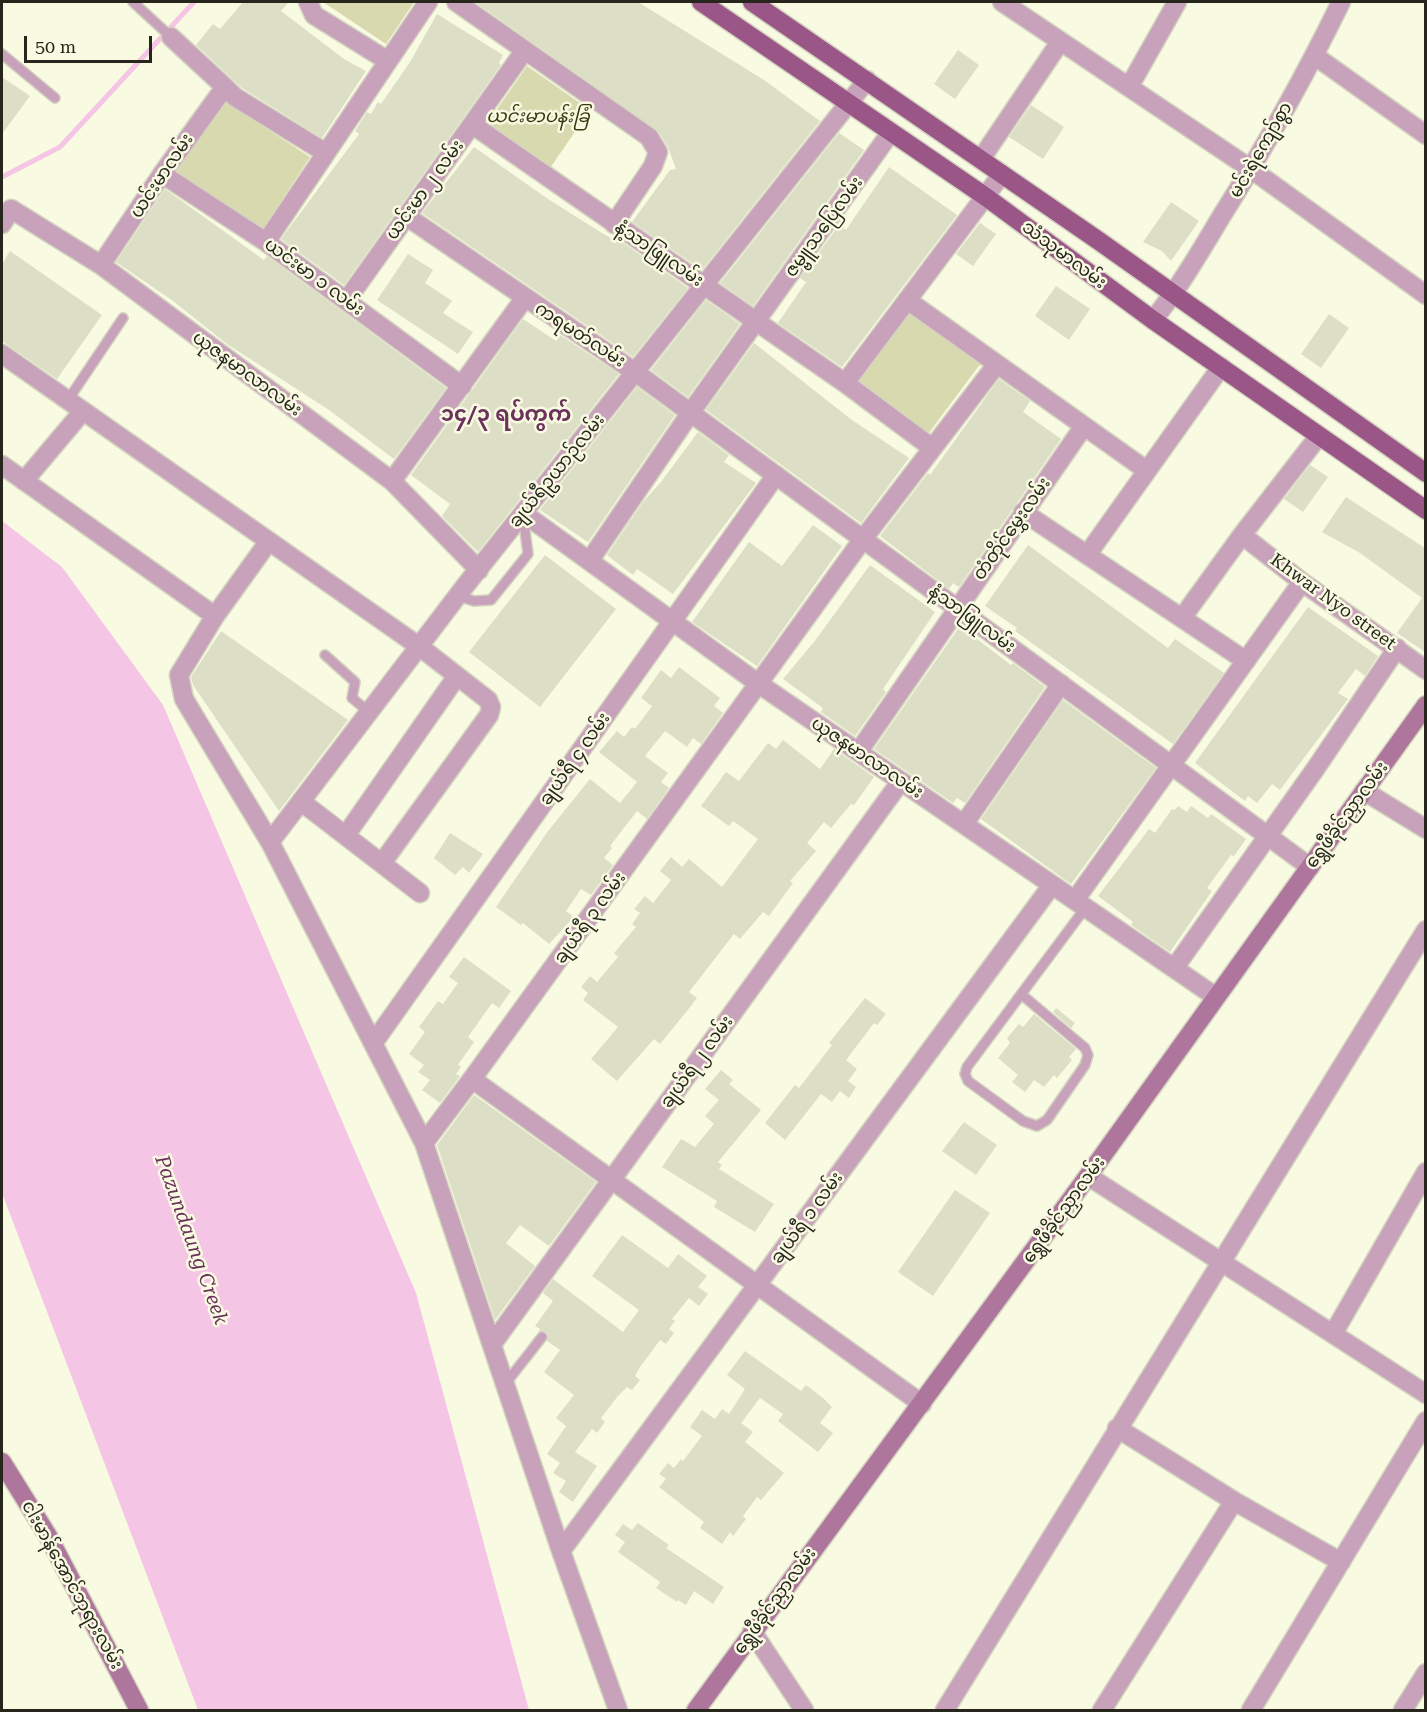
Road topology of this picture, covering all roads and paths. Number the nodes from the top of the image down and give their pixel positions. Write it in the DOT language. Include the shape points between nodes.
graph roads {
  1 [pos="133,2"];
  2 [pos="308,2"];
  3 [pos="428,2"];
  4 [pos="456,2"];
  5 [pos="701,2"];
  6 [pos="752,2"];
  7 [pos="1002,2"];
  8 [pos="1177,2"];
  9 [pos="1341,2"];
  10 [pos="166,32"];
  11 [pos="1060,42"];
  12 [pos="525,50"];
  13 [pos="2,54"];
  14 [pos="1315,56"];
  15 [pos="388,61"];
  16 [pos="867,80"];
  17 [pos="225,87"];
  18 [pos="1129,87"];
  19 [pos="55,98"];
  20 [pos="849,104"];
  21 [pos="473,125"];
  22 [pos="891,132"];
  23 [pos="1425,135"];
  24 [pos="326,153"];
  25 [pos="981,159"];
  26 [pos="1251,169"];
  27 [pos="162,174"];
  28 [pos="1002,174"];
  29 [pos="986,197"];
  30 [pos="406,216"];
  31 [pos="2,224"];
  32 [pos="614,224"];
  33 [pos="266,242"];
  34 [pos="101,266"];
  35 [pos="705,285"];
  36 [pos="1173,295"];
  37 [pos="1425,296"];
  38 [pos="524,299"];
  39 [pos="907,300"];
  40 [pos="346,301"];
  41 [pos="123,318"];
  42 [pos="1153,320"];
  43 [pos="756,321"];
  44 [pos="2,354"];
  45 [pos="997,364"];
  46 [pos="1221,367"];
  47 [pos="635,372"];
  48 [pos="845,383"];
  49 [pos="462,386"];
  50 [pos="68,400"];
  51 [pos="84,411"];
  52 [pos="691,412"];
  53 [pos="1084,426"];
  54 [pos="1318,437"];
  55 [pos="931,447"];
  56 [pos="2,465"];
  57 [pos="1146,470"];
  58 [pos="1425,473"];
  59 [pos="776,475"];
  60 [pos="24,481"];
  61 [pos="392,481"];
  62 [pos="1425,510"];
  63 [pos="1023,512"];
  64 [pos="523,513"];
  65 [pos="1242,535"];
  66 [pos="863,539"];
  67 [pos="269,541"];
  68 [pos="1087,555"];
  69 [pos="590,560"];
  70 [pos="478,570"];
  71 [pos="1302,582"];
  72 [pos="458,596"];
  73 [pos="957,608"];
  74 [pos="215,616"];
  75 [pos="1182,618"];
  76 [pos="671,623"];
  77 [pos="420,647"];
  78 [pos="1397,648"];
  79 [pos="326,655"];
  80 [pos="1246,661"];
  81 [pos="1425,670"];
  82 [pos="457,676"];
  83 [pos="1061,684"];
  84 [pos="756,688"];
  85 [pos="1425,705"];
  86 [pos="370,713"];
  87 [pos="859,751"];
  88 [pos="1171,765"];
  89 [pos="901,781"];
  90 [pos="1364,791"];
  91 [pos="303,803"];
  92 [pos="964,824"];
  93 [pos="1425,829"];
  94 [pos="346,835"];
  95 [pos="1269,837"];
  96 [pos="270,842"];
  97 [pos="382,863"];
  98 [pos="1310,867"];
  99 [pos="1052,885"];
  100 [pos="420,893"];
  101 [pos="1081,903"];
  102 [pos="1425,930"];
  103 [pos="1175,967"];
  104 [pos="1021,993"];
  105 [pos="1216,997"];
  106 [pos="375,1042"];
  107 [pos="472,1079"];
  108 [pos="424,1143"];
  109 [pos="1425,1172"];
  110 [pos="1088,1176"];
  111 [pos="612,1180"];
  112 [pos="1221,1262"];
  113 [pos="758,1285"];
  114 [pos="1333,1334"];
  115 [pos="542,1337"];
  116 [pos="493,1343"];
  117 [pos="506,1383"];
  118 [pos="1425,1394"];
  119 [pos="922,1404"];
  120 [pos="1425,1421"];
  121 [pos="1117,1428"];
  122 [pos="2,1462"];
  123 [pos="1234,1501"];
  124 [pos="561,1551"];
  125 [pos="1341,1562"];
  126 [pos="752,1631"];
  127 [pos="1425,1673"];
  128 [pos="139,1710"];
  129 [pos="618,1710"];
  130 [pos="696,1710"];
  131 [pos="804,1710"];
  132 [pos="945,1710"];
  133 [pos="1102,1710"];
  134 [pos="1251,1710"];
  135 [pos="1403,1710"];
  1 -- 10 [label="lane"];
  2 -- 15 [label="street" via="314,15"];
  3 -- 15 [label="street"];
  4 -- 12 [label="street"];
  5 -- 20 [label="main road, သံသုမာလမ်း"];
  6 -- 16 [label="main road, သံသုမာလမ်း"];
  7 -- 11 [label="street"];
  8 -- 18 [label="street"];
  9 -- 14 [label="street, မင်းရဲကျော်စွာ"];
  10 -- 17 [label="street"];
  11 -- 18 [label="street"];
  11 -- 25 [label="street"];
  12 -- 21 [label="street, ယင်းမာ ၂ လမ်း"];
  12 -- 32 [label="street" via="649,137 658,152 653,166"];
  13 -- 19 [label="lane"];
  14 -- 23 [label="street"];
  14 -- 26 [label="street, မင်းရဲကျော်စွာ"];
  15 -- 24 [label="street"];
  16 -- 20 [label="street, ချယ်ရီဥယာဉ်လမ်း"];
  16 -- 25 [label="main road, သံသုမာလမ်း"];
  17 -- 24 [label="street"];
  17 -- 27 [label="street, ယင်းမာလမ်း"];
  18 -- 26 [label="street"];
  20 -- 22 [label="main road, သံသုမာလမ်း"];
  20 -- 35 [label="street, ချယ်ရီဥယာဉ်လမ်း"];
  21 -- 30 [label="street, ယင်းမာ ၂ လမ်း"];
  21 -- 32 [label="street, နံ့သာဖြူလမ်း"];
  22 -- 29 [label="main road, သံသုမာလမ်း"];
  22 -- 43 [label="street, ဇမ္ဗူသပြေလမ်း"];
  24 -- 33 [label="street"];
  25 -- 28 [label="main road, သံသုမာလမ်း"];
  26 -- 36 [label="street, မင်းရဲကျော်စွာ"];
  26 -- 37 [label="street"];
  27 -- 33 [label="street, ယင်းမာ ၁ လမ်း"];
  27 -- 34 [label="street, ယင်းမာလမ်း"];
  28 -- 29 [label="street"];
  28 -- 36 [label="main road, သံသုမာလမ်း"];
  29 -- 39 [label="street"];
  29 -- 42 [label="main road, သံသုမာလမ်း"];
  30 -- 38 [label="street, ကရမတ်လမ်း"];
  30 -- 40 [label="street, ယင်းမာ ၂ လမ်း"];
  31 -- 34 [label="street, ယုဇနမာလာလမ်း" via="11,209"];
  32 -- 35 [label="street, နံ့သာဖြူလမ်း"];
  33 -- 40 [label="street, ယင်းမာ ၁ လမ်း"];
  34 -- 61 [label="street, ယုဇနမာလာလမ်း"];
  35 -- 43 [label="street, နံ့သာဖြူလမ်း"];
  35 -- 47 [label="street, ချယ်ရီဥယာဉ်လမ်း"];
  36 -- 42 [label="street, မင်းရဲကျော်စွာ"];
  36 -- 58 [label="main road, သံသုမာလမ်း"];
  38 -- 47 [label="street, ကရမတ်လမ်း"];
  38 -- 49 [label="street, ကရမတ်လမ်း"];
  39 -- 45 [label="street"];
  39 -- 48 [label="street"];
  40 -- 49 [label="street, ယင်းမာ ၁ လမ်း"];
  41 -- 50 [label="lane"];
  42 -- 46 [label="main road, သံသုမာလမ်း"];
  43 -- 48 [label="street, နံ့သာဖြူလမ်း"];
  43 -- 52 [label="street, ဇမ္ဗူသပြေလမ်း"];
  44 -- 50 [label="street"];
  45 -- 53 [label="street"];
  45 -- 55 [label="street"];
  46 -- 54 [label="main road, သံသုမာလမ်း"];
  46 -- 57 [label="street"];
  47 -- 52 [label="street, နံ့သာဖြူလမ်း"];
  47 -- 64 [label="street, ချယ်ရီဥယာဉ်လမ်း"];
  48 -- 55 [label="street, နံ့သာဖြူလမ်း"];
  49 -- 61 [label="street, ကရမတ်လမ်း"];
  50 -- 51 [label="street"];
  51 -- 60 [label="street"];
  51 -- 67 [label="street"];
  52 -- 59 [label="street, နံ့သာဖြူလမ်း"];
  52 -- 69 [label="street, ဇမ္ဗူသပြေလမ်း"];
  53 -- 57 [label="street"];
  53 -- 63 [label="street, တံတိုင်မွှေးလမ်း"];
  54 -- 62 [label="main road, သံသုမာလမ်း"];
  54 -- 65 [label="street"];
  55 -- 66 [label="street"];
  56 -- 60 [label="street"];
  57 -- 68 [label="street"];
  59 -- 66 [label="street, နံ့သာဖြူလမ်း"];
  59 -- 76 [label="street, ချယ်ရီ ၄ လမ်း"];
  60 -- 74 [label="street"];
  61 -- 70 [label="street, ယုဇနမာလာလမ်း"];
  63 -- 68 [label="street"];
  63 -- 73 [label="street, တံတိုင်မွှေးလမ်း"];
  64 -- 69 [label="street, ယုဇနမာလာလမ်း"];
  64 -- 70 [label="street, ချယ်ရီဥယာဉ်လမ်း"];
  64 -- 72 [label="lane" via="528,554 512,576 491,600 474,601"];
  65 -- 71 [label="street, Khwar Nyo street"];
  65 -- 75 [label="street"];
  66 -- 73 [label="street, နံ့သာဖြူလမ်း"];
  66 -- 84 [label="street"];
  67 -- 74 [label="street"];
  67 -- 77 [label="street"];
  68 -- 75 [label="street"];
  69 -- 76 [label="street, ယုဇနမာလာလမ်း"];
  70 -- 72 [label="street, ချယ်ရီဥယာဉ်လမ်း"];
  71 -- 78 [label="street, Khwar Nyo street"];
  71 -- 80 [label="street"];
  72 -- 77 [label="street, ချယ်ရီဥယာဉ်လမ်း"];
  73 -- 83 [label="street, နံ့သာဖြူလမ်း"];
  73 -- 87 [label="street, တံတိုင်မွှေးလမ်း"];
  74 -- 96 [label="street" via="179,675 180,686 184,699"];
  75 -- 80 [label="street"];
  76 -- 84 [label="street, ယုဇနမာလာလမ်း"];
  76 -- 106 [label="street, ချယ်ရီ ၄ လမ်း"];
  77 -- 82 [label="street"];
  77 -- 86 [label="street, ချယ်ရီဥယာဉ်လမ်း"];
  78 -- 81 [label="street, Khwar Nyo street"];
  78 -- 95 [label="street"];
  79 -- 86 [label="lane" via="352,678 352,698"];
  80 -- 88 [label="street"];
  82 -- 94 [label="street"];
  82 -- 97 [label="street" via="488,700 489,715"];
  83 -- 88 [label="street, နံ့သာဖြူလမ်း"];
  83 -- 92 [label="street"];
  84 -- 87 [label="street, ယုဇနမာလာလမ်း"];
  84 -- 107 [label="street, ချယ်ရီ ၃ လမ်း"];
  85 -- 90 [label="street, ရွှေဖီခိုင်ညှာလမ်း"];
  86 -- 91 [label="street, ချယ်ရီဥယာဉ်လမ်း"];
  87 -- 89 [label="street, ယုဇနမာလာလမ်း"];
  88 -- 95 [label="street, နံ့သာဖြူလမ်း"];
  88 -- 101 [label="street"];
  89 -- 92 [label="street, ယုဇနမာလာလမ်း"];
  89 -- 111 [label="street, ချယ်ရီ ၂ လမ်း"];
  90 -- 93 [label="street"];
  90 -- 98 [label="street, ရွှေဖီခိုင်ညှာလမ်း"];
  91 -- 94 [label="street"];
  91 -- 96 [label="street, ချယ်ရီဥယာဉ်လမ်း"];
  92 -- 99 [label="street, ယုဇနမာလာလမ်း"];
  94 -- 97 [label="street"];
  95 -- 98 [label="street, နံ့သာဖြူလမ်း"];
  95 -- 103 [label="street"];
  96 -- 106 [label="street"];
  97 -- 100 [label="street"];
  98 -- 105 [label="street, ရွှေဖီခိုင်ညှာလမ်း"];
  99 -- 101 [label="street, ယုဇနမာလာလမ်း"];
  99 -- 113 [label="street, ချယ်ရီ ၁ လမ်း"];
  101 -- 103 [label="street, ယုဇနမာလာလမ်း"];
  101 -- 104 [label="lane"];
  102 -- 112 [label="street"];
  103 -- 105 [label="street, ယုဇနမာလာလမ်း"];
  104 -- 104 [label="lane" via="1085,1048 1088,1055 1047,1120 1037,1126 1023,1121 968,1081 965,1074"];
  105 -- 110 [label="street, ရွှေဖီခိုင်ညှာလမ်း"];
  106 -- 108 [label="street"];
  107 -- 108 [label="street, ချယ်ရီ ၃ လမ်း"];
  107 -- 111 [label="street"];
  108 -- 116 [label="street"];
  109 -- 114 [label="street"];
  110 -- 112 [label="street"];
  110 -- 119 [label="street, ရွှေဖီခိုင်ညှာလမ်း"];
  111 -- 113 [label="street"];
  111 -- 116 [label="street, ချယ်ရီ ၂ လမ်း"];
  112 -- 114 [label="street"];
  112 -- 121 [label="street"];
  113 -- 119 [label="street"];
  113 -- 124 [label="street, ချယ်ရီ ၁ လမ်း"];
  114 -- 118 [label="street"];
  115 -- 117 [label="lane"];
  116 -- 117 [label="street"];
  117 -- 124 [label="street"];
  119 -- 126 [label="street, ရွှေဖီခိုင်ညှာလမ်း"];
  120 -- 125 [label="street"];
  121 -- 123 [label="street"];
  121 -- 132 [label="street"];
  122 -- 128 [label="street, ငါးမာန်အောင်ဘုရားလမ်း" via="48,1536"];
  123 -- 125 [label="street"];
  123 -- 133 [label="street"];
  124 -- 129 [label="street"];
  125 -- 134 [label="street"];
  126 -- 130 [label="street, ရွှေဖီခိုင်ညှာလမ်း"];
  126 -- 131 [label="street"];
  127 -- 135 [label="street"];
}
